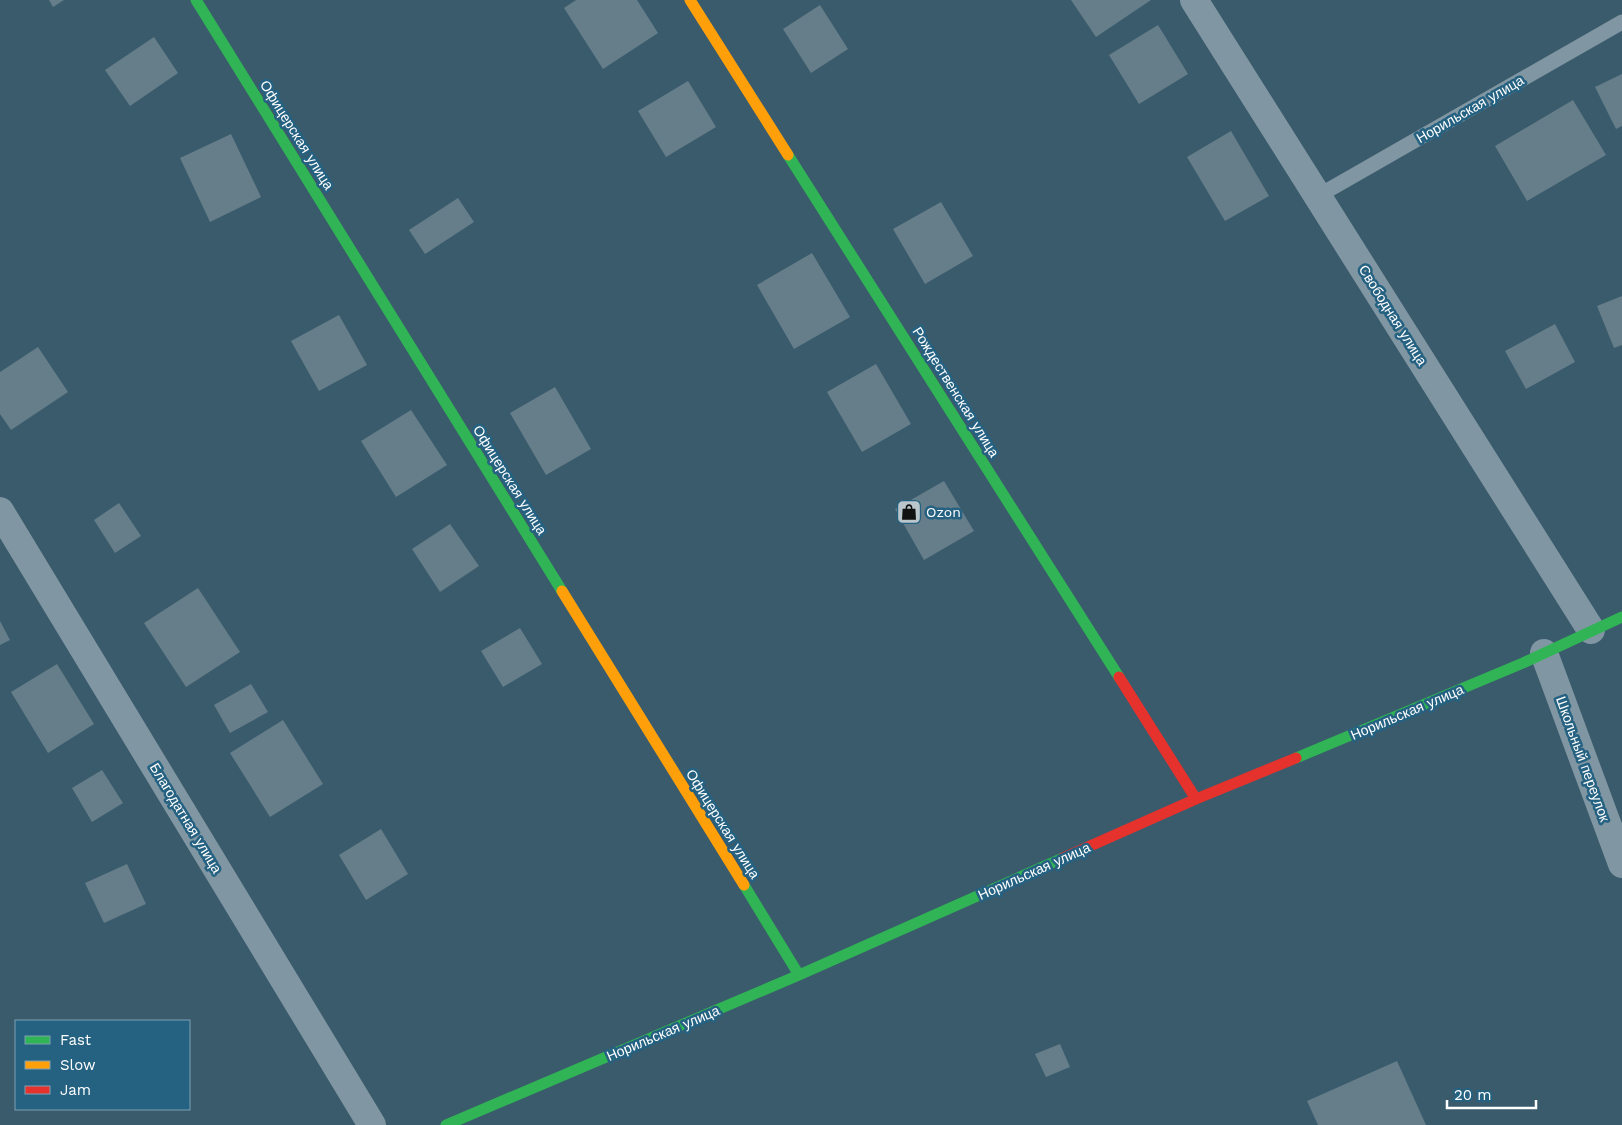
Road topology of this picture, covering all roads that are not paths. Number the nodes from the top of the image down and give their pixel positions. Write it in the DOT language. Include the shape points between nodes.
graph roads {
  1 [pos="196,0"];
  2 [pos="690,0"];
  3 [pos="1194,0"];
  4 [pos="1622,22"];
  5 [pos="1318,196"];
  6 [pos="0,511"];
  7 [pos="1622,617"];
  8 [pos="1592,630"];
  9 [pos="1544,653"];
  10 [pos="1196,799"];
  11 [pos="1622,864"];
  12 [pos="799,975"];
  13 [pos="372,1125"];
  14 [pos="446,1125"];
  1 -- 12 [label="street, Офицерская улица"];
  2 -- 10 [label="street, Рождественская улица"];
  3 -- 5 [label="street, Свободная улица"];
  4 -- 5 [label="lane, Норильская улица"];
  5 -- 8 [label="street, Свободная улица"];
  6 -- 13 [label="street, Благодатная улица"];
  7 -- 8 [label="street, Норильская улица"];
  8 -- 9 [label="street, Норильская улица"];
  9 -- 10 [label="street, Норильская улица"];
  9 -- 11 [label="street, Школьный переулок"];
  10 -- 12 [label="street, Норильская улица"];
  12 -- 14 [label="street, Норильская улица"];
}
